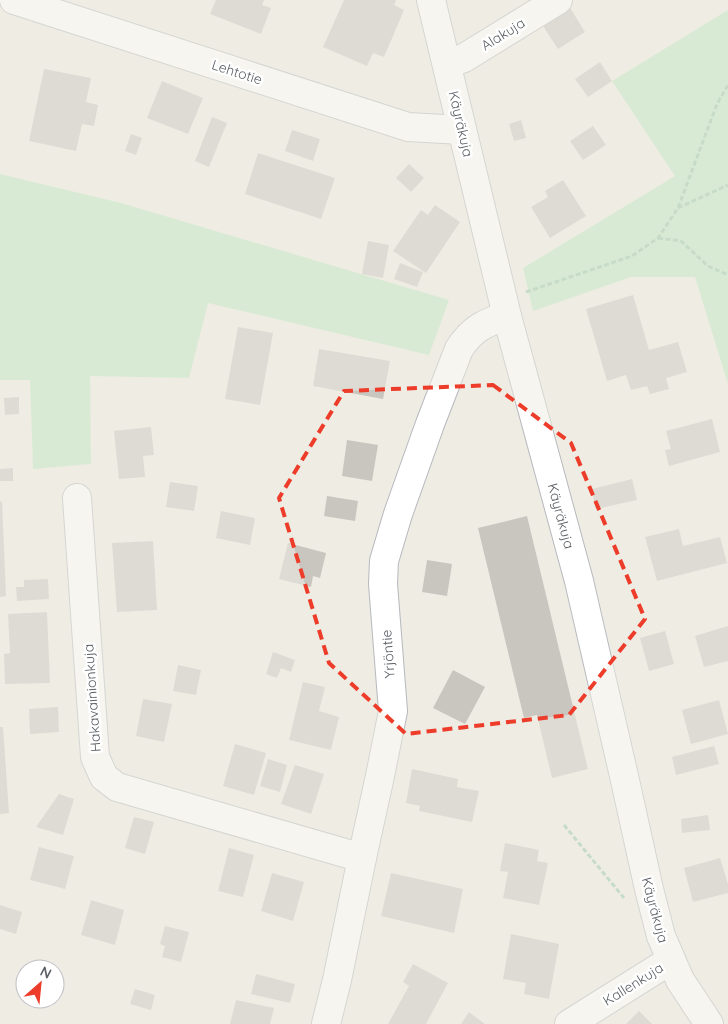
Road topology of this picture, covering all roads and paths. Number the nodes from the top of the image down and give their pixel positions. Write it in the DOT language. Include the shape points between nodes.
graph roads {
  1 [pos="14,0"];
  2 [pos="431,0"];
  3 [pos="558,0"];
  4 [pos="447,64"];
  5 [pos="728,86"];
  6 [pos="462,130"];
  7 [pos="728,185"];
  8 [pos="678,208"];
  9 [pos="658,238"];
  10 [pos="728,275"];
  11 [pos="512,306"];
  12 [pos="77,498"];
  13 [pos="564,825"];
  14 [pos="362,858"];
  15 [pos="624,898"];
  16 [pos="671,960"];
  17 [pos="326,1024"];
  18 [pos="569,1024"];
  19 [pos="709,1024"];
  1 -- 6 [label="street, Lehtotie" via="408,127"];
  2 -- 4 [label="street, Käyräkuja"];
  3 -- 4 [label="street, Alakuja" via="464,58"];
  4 -- 6 [label="street, Käyräkuja"];
  5 -- 8 [label="path" via="717,104"];
  6 -- 11 [label="street, Käyräkuja"];
  7 -- 8 [label="path"];
  8 -- 9 [label="path"];
  9 -- 10 [label="path" via="681,241 708,266"];
  9 -- 11 [label="path" via="632,256"];
  11 -- 14 [label="street, Yrjöntie" via="478,328 459,350 398,514 384,561 393,710"];
  11 -- 16 [label="street, Käyräkuja" via="579,581 648,889"];
  12 -- 14 [label="street, Hakavainionkuja" via="95,756 104,777 117,787"];
  13 -- 15 [label="path"];
  14 -- 17 [label="street, Yrjöntie"];
  16 -- 18 [label="street, Kallenkuja"];
  16 -- 19 [label="street, Käyräkuja" via="682,984"];
}
